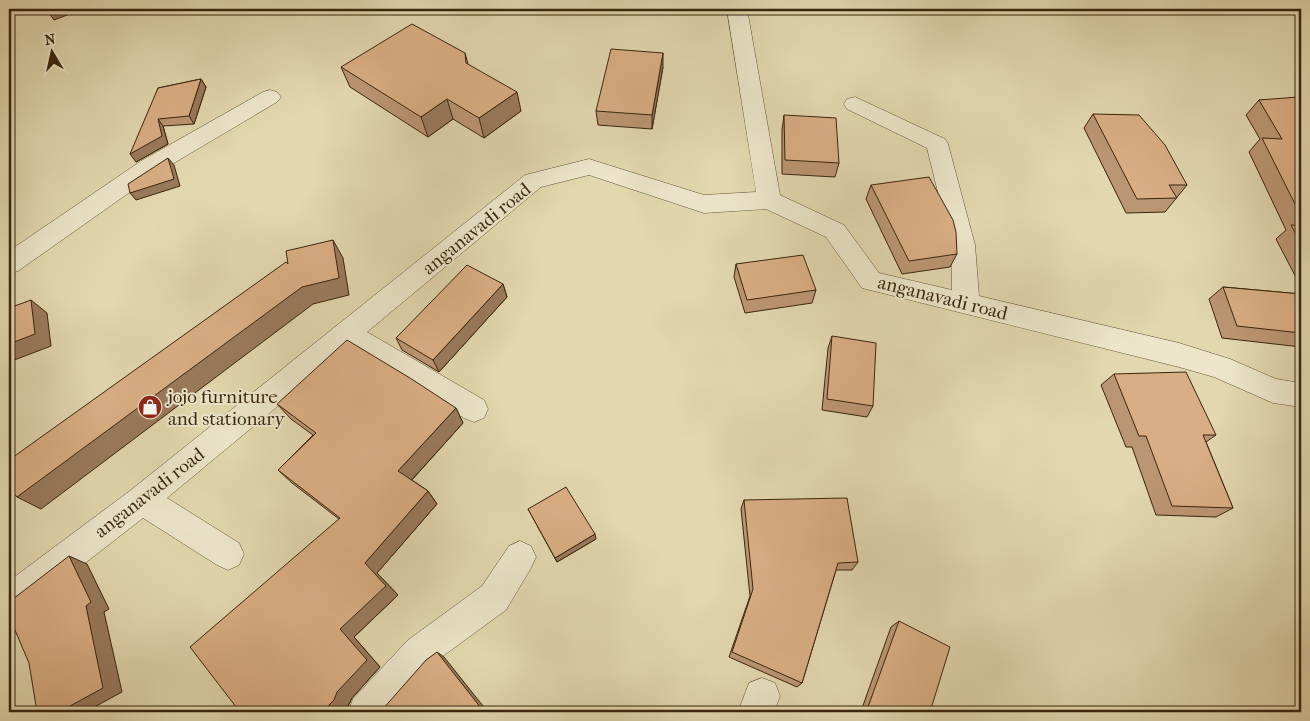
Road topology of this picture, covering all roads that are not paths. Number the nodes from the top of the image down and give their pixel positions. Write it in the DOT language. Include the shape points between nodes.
graph roads {
  1 [pos="737,9"];
  2 [pos="270,97"];
  3 [pos="855,104"];
  4 [pos="768,200"];
  5 [pos="9,264"];
  6 [pos="966,304"];
  7 [pos="346,333"];
  8 [pos="1301,395"];
  9 [pos="474,408"];
  10 [pos="142,500"];
  11 [pos="228,554"];
  12 [pos="520,557"];
  13 [pos="9,601"];
  14 [pos="366,712"];
  1 -- 4 [label="street"];
  2 -- 5 [label="street" via="149,167"];
  3 -- 6 [label="street" via="937,144 963,245"];
  4 -- 6 [label="street, anganavadi road" via="835,231 871,281"];
  4 -- 7 [label="street, anganavadi road" via="704,204 589,167 533,181"];
  6 -- 8 [label="street, anganavadi road" via="1179,355 1274,391"];
  7 -- 9 [label="street"];
  7 -- 10 [label="street, anganavadi road"];
  10 -- 11 [label="street"];
  10 -- 13 [label="street, anganavadi road"];
  12 -- 14 [label="street" via="494,598 420,652"];
}
